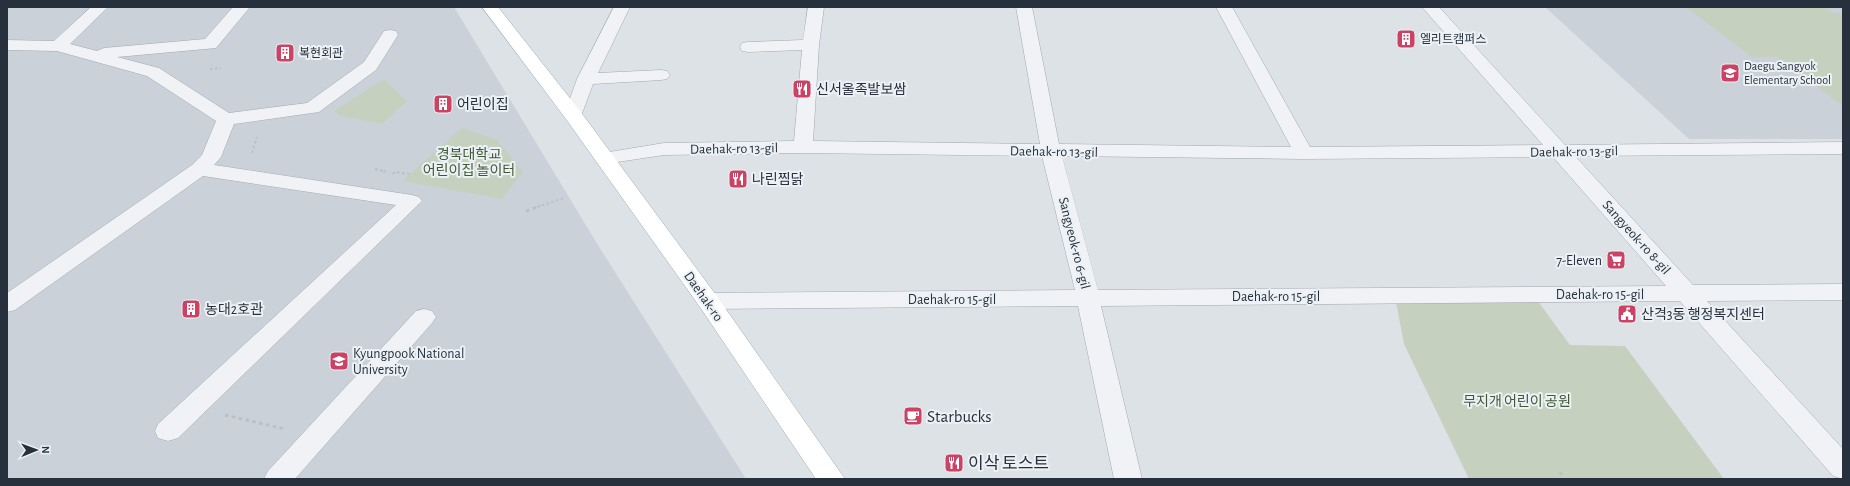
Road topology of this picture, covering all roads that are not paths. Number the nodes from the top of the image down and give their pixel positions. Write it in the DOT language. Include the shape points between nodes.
graph roads {
  1 [pos="100,7"];
  2 [pos="242,7"];
  3 [pos="490,7"];
  4 [pos="622,7"];
  5 [pos="816,7"];
  6 [pos="1024,7"];
  7 [pos="1224,7"];
  8 [pos="1430,7"];
  9 [pos="390,35"];
  10 [pos="7,45"];
  11 [pos="810,45"];
  12 [pos="58,46"];
  13 [pos="748,47"];
  14 [pos="91,54"];
  15 [pos="661,75"];
  16 [pos="586,79"];
  17 [pos="573,115"];
  18 [pos="226,119"];
  19 [pos="803,147"];
  20 [pos="1843,148"];
  21 [pos="1051,151"];
  22 [pos="1559,151"];
  23 [pos="1304,153"];
  24 [pos="604,158"];
  25 [pos="200,169"];
  26 [pos="1843,292"];
  27 [pos="1687,293"];
  28 [pos="1088,298"];
  29 [pos="708,301"];
  30 [pos="7,304"];
  31 [pos="424,316"];
  32 [pos="168,431"];
  33 [pos="1843,468"];
  34 [pos="278,479"];
  35 [pos="831,479"];
  36 [pos="1128,479"];
  1 -- 12 [label="street"];
  2 -- 14 [label="street" via="210,44"];
  3 -- 17 [label="main road, Daehak-ro"];
  4 -- 16 [label="street"];
  5 -- 11 [label="street"];
  6 -- 21 [label="street, Sangyeok-ro 6-gil"];
  7 -- 23 [label="street"];
  8 -- 22 [label="street, Sangyeok-ro 8-gil"];
  9 -- 18 [label="street" via="370,66 312,108"];
  10 -- 12 [label="street"];
  11 -- 13 [label="street"];
  11 -- 19 [label="street"];
  12 -- 14 [label="street"];
  14 -- 18 [label="street" via="153,72"];
  15 -- 16 [label="street"];
  16 -- 17 [label="street"];
  17 -- 24 [label="main road, Daehak-ro"];
  18 -- 25 [label="street" via="211,157"];
  19 -- 21 [label="street, Daehak-ro 13-gil"];
  19 -- 24 [label="street, Daehak-ro 13-gil" via="664,149"];
  20 -- 22 [label="street, Daehak-ro 13-gil"];
  21 -- 23 [label="street, Daehak-ro 13-gil"];
  21 -- 28 [label="street, Sangyeok-ro 6-gil"];
  22 -- 23 [label="street, Daehak-ro 13-gil"];
  22 -- 27 [label="street, Sangyeok-ro 8-gil"];
  24 -- 29 [label="main road, Daehak-ro"];
  25 -- 30 [label="street"];
  25 -- 32 [label="street" via="412,201"];
  26 -- 27 [label="street, Daehak-ro 15-gil"];
  27 -- 28 [label="street, Daehak-ro 15-gil"];
  27 -- 33 [label="street, Sangyeok-ro 8-gil"];
  28 -- 29 [label="street, Daehak-ro 15-gil"];
  28 -- 36 [label="street, Sangyeok-ro 6-gil"];
  29 -- 35 [label="main road, Daehak-ro"];
  31 -- 34 [label="street"];
}
